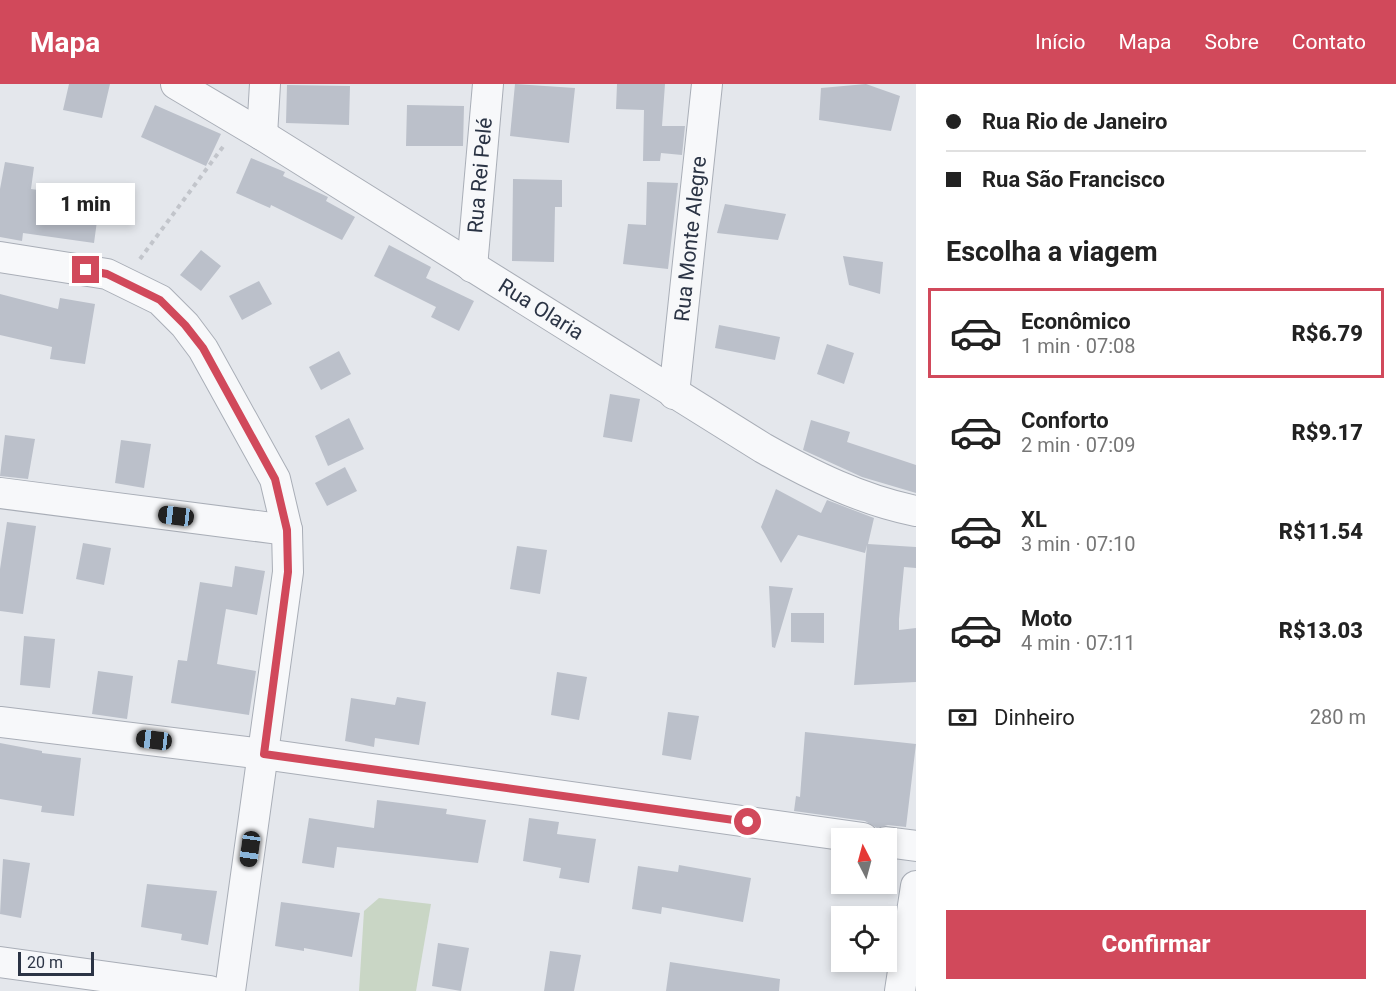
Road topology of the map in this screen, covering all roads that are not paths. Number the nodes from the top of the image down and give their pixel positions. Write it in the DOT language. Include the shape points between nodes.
graph roads {
  1 [pos="176,84"];
  2 [pos="265,84"];
  3 [pos="488,84"];
  4 [pos="707,84"];
  5 [pos="252,129"];
  6 [pos="0,257"];
  7 [pos="472,267"];
  8 [pos="674,394"];
  9 [pos="0,493"];
  10 [pos="916,511"];
  11 [pos="287,530"];
  12 [pos="0,722"];
  13 [pos="264,754"];
  14 [pos="831,834"];
  15 [pos="897,843"];
  16 [pos="916,846"];
  17 [pos="916,886"];
  18 [pos="0,962"];
  19 [pos="210,991"];
  20 [pos="230,991"];
  21 [pos="900,991"];
  1 -- 5 [label="street, Rua Olaria"];
  2 -- 5 [label="street"];
  3 -- 7 [label="street, Rua Rei Pelé"];
  4 -- 8 [label="street, Rua Monte Alegre"];
  5 -- 7 [label="street, Rua Olaria"];
  6 -- 11 [label="street" via="107,274 160,300 203,348 275,479"];
  7 -- 8 [label="street, Rua Olaria"];
  8 -- 10 [label="street, Rua Olaria" via="805,471 863,497"];
  9 -- 11 [label="street"];
  11 -- 13 [label="street" via="288,572"];
  12 -- 13 [label="street"];
  13 -- 14 [label="street"];
  13 -- 20 [label="street"];
  15 -- 16 [label="street"];
  17 -- 21 [label="street"];
  18 -- 19 [label="street"];
}
